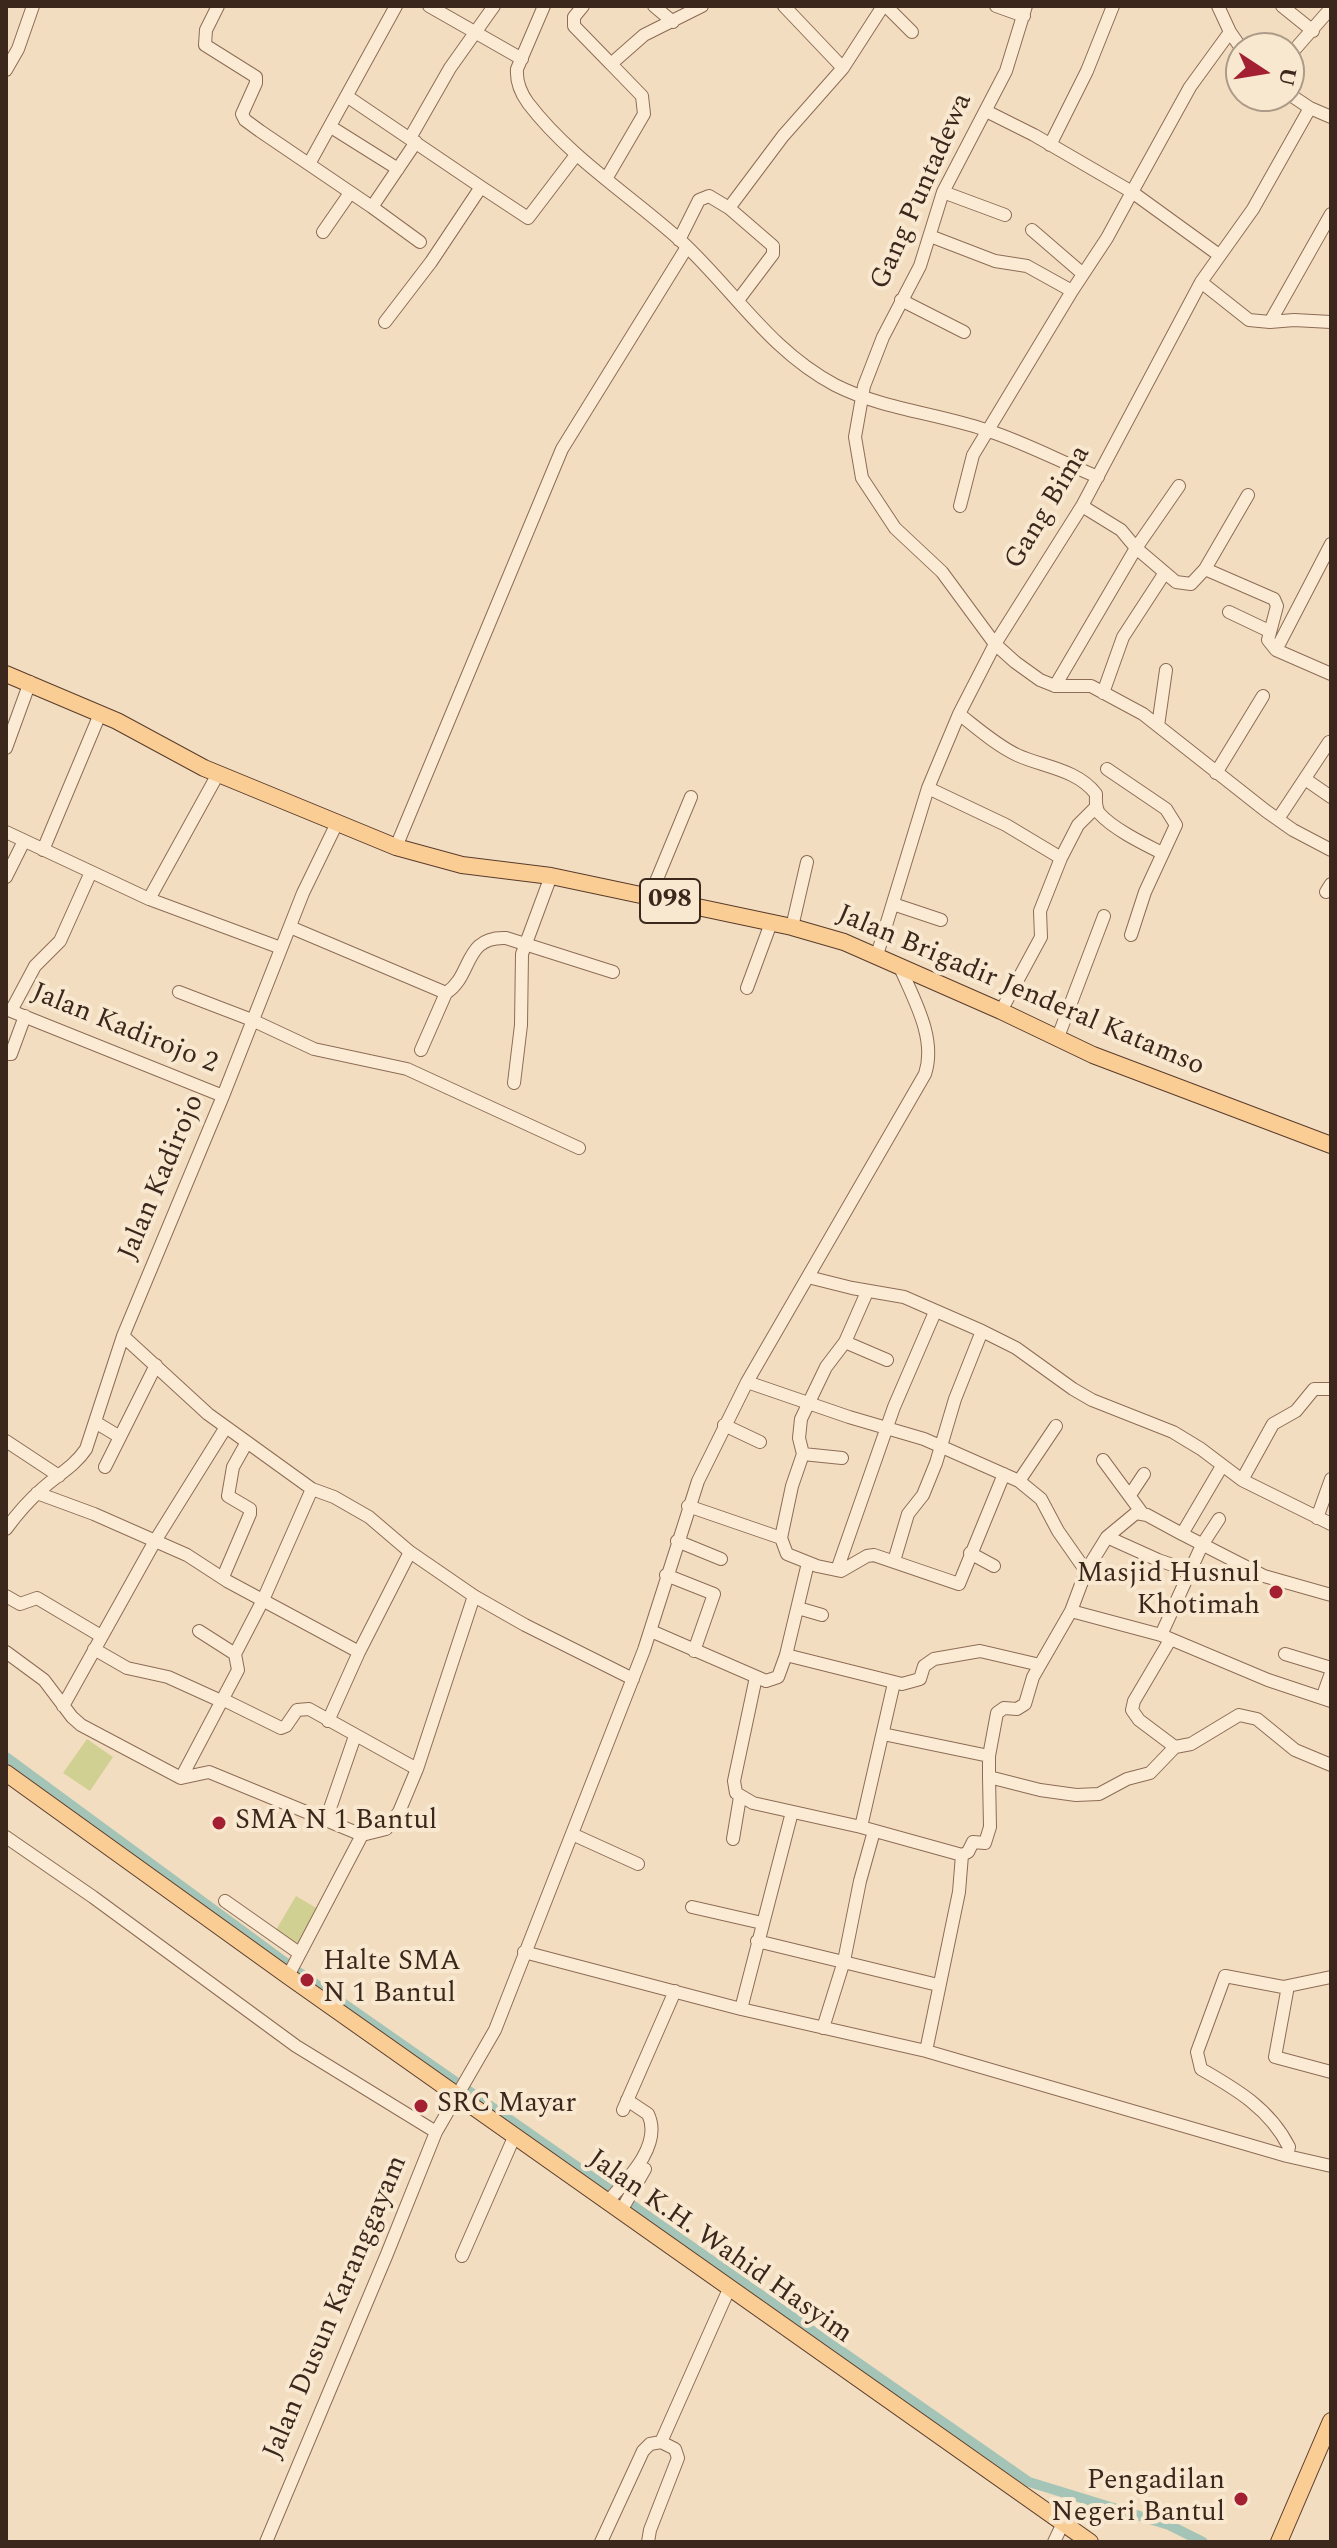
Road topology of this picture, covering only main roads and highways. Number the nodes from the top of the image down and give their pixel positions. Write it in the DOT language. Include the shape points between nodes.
graph roads {
  1 [pos="6,674"];
  2 [pos="1331,1145"];
  3 [pos="6,1773"];
  4 [pos="1331,2421"];
  5 [pos="1090,2542"];
  6 [pos="1279,2542"];
  1 -- 2 [label="main road, Jalan Brigadir Jenderal Katamso / 098" via="218,774 396,847 462,865 551,876 792,927 877,955 1093,1055"];
  3 -- 5 [label="main road, Jalan K.H. Wahid Hasyim" via="459,2090 515,2135 622,2196 729,2289"];
  4 -- 6 [label="main road"];
}
